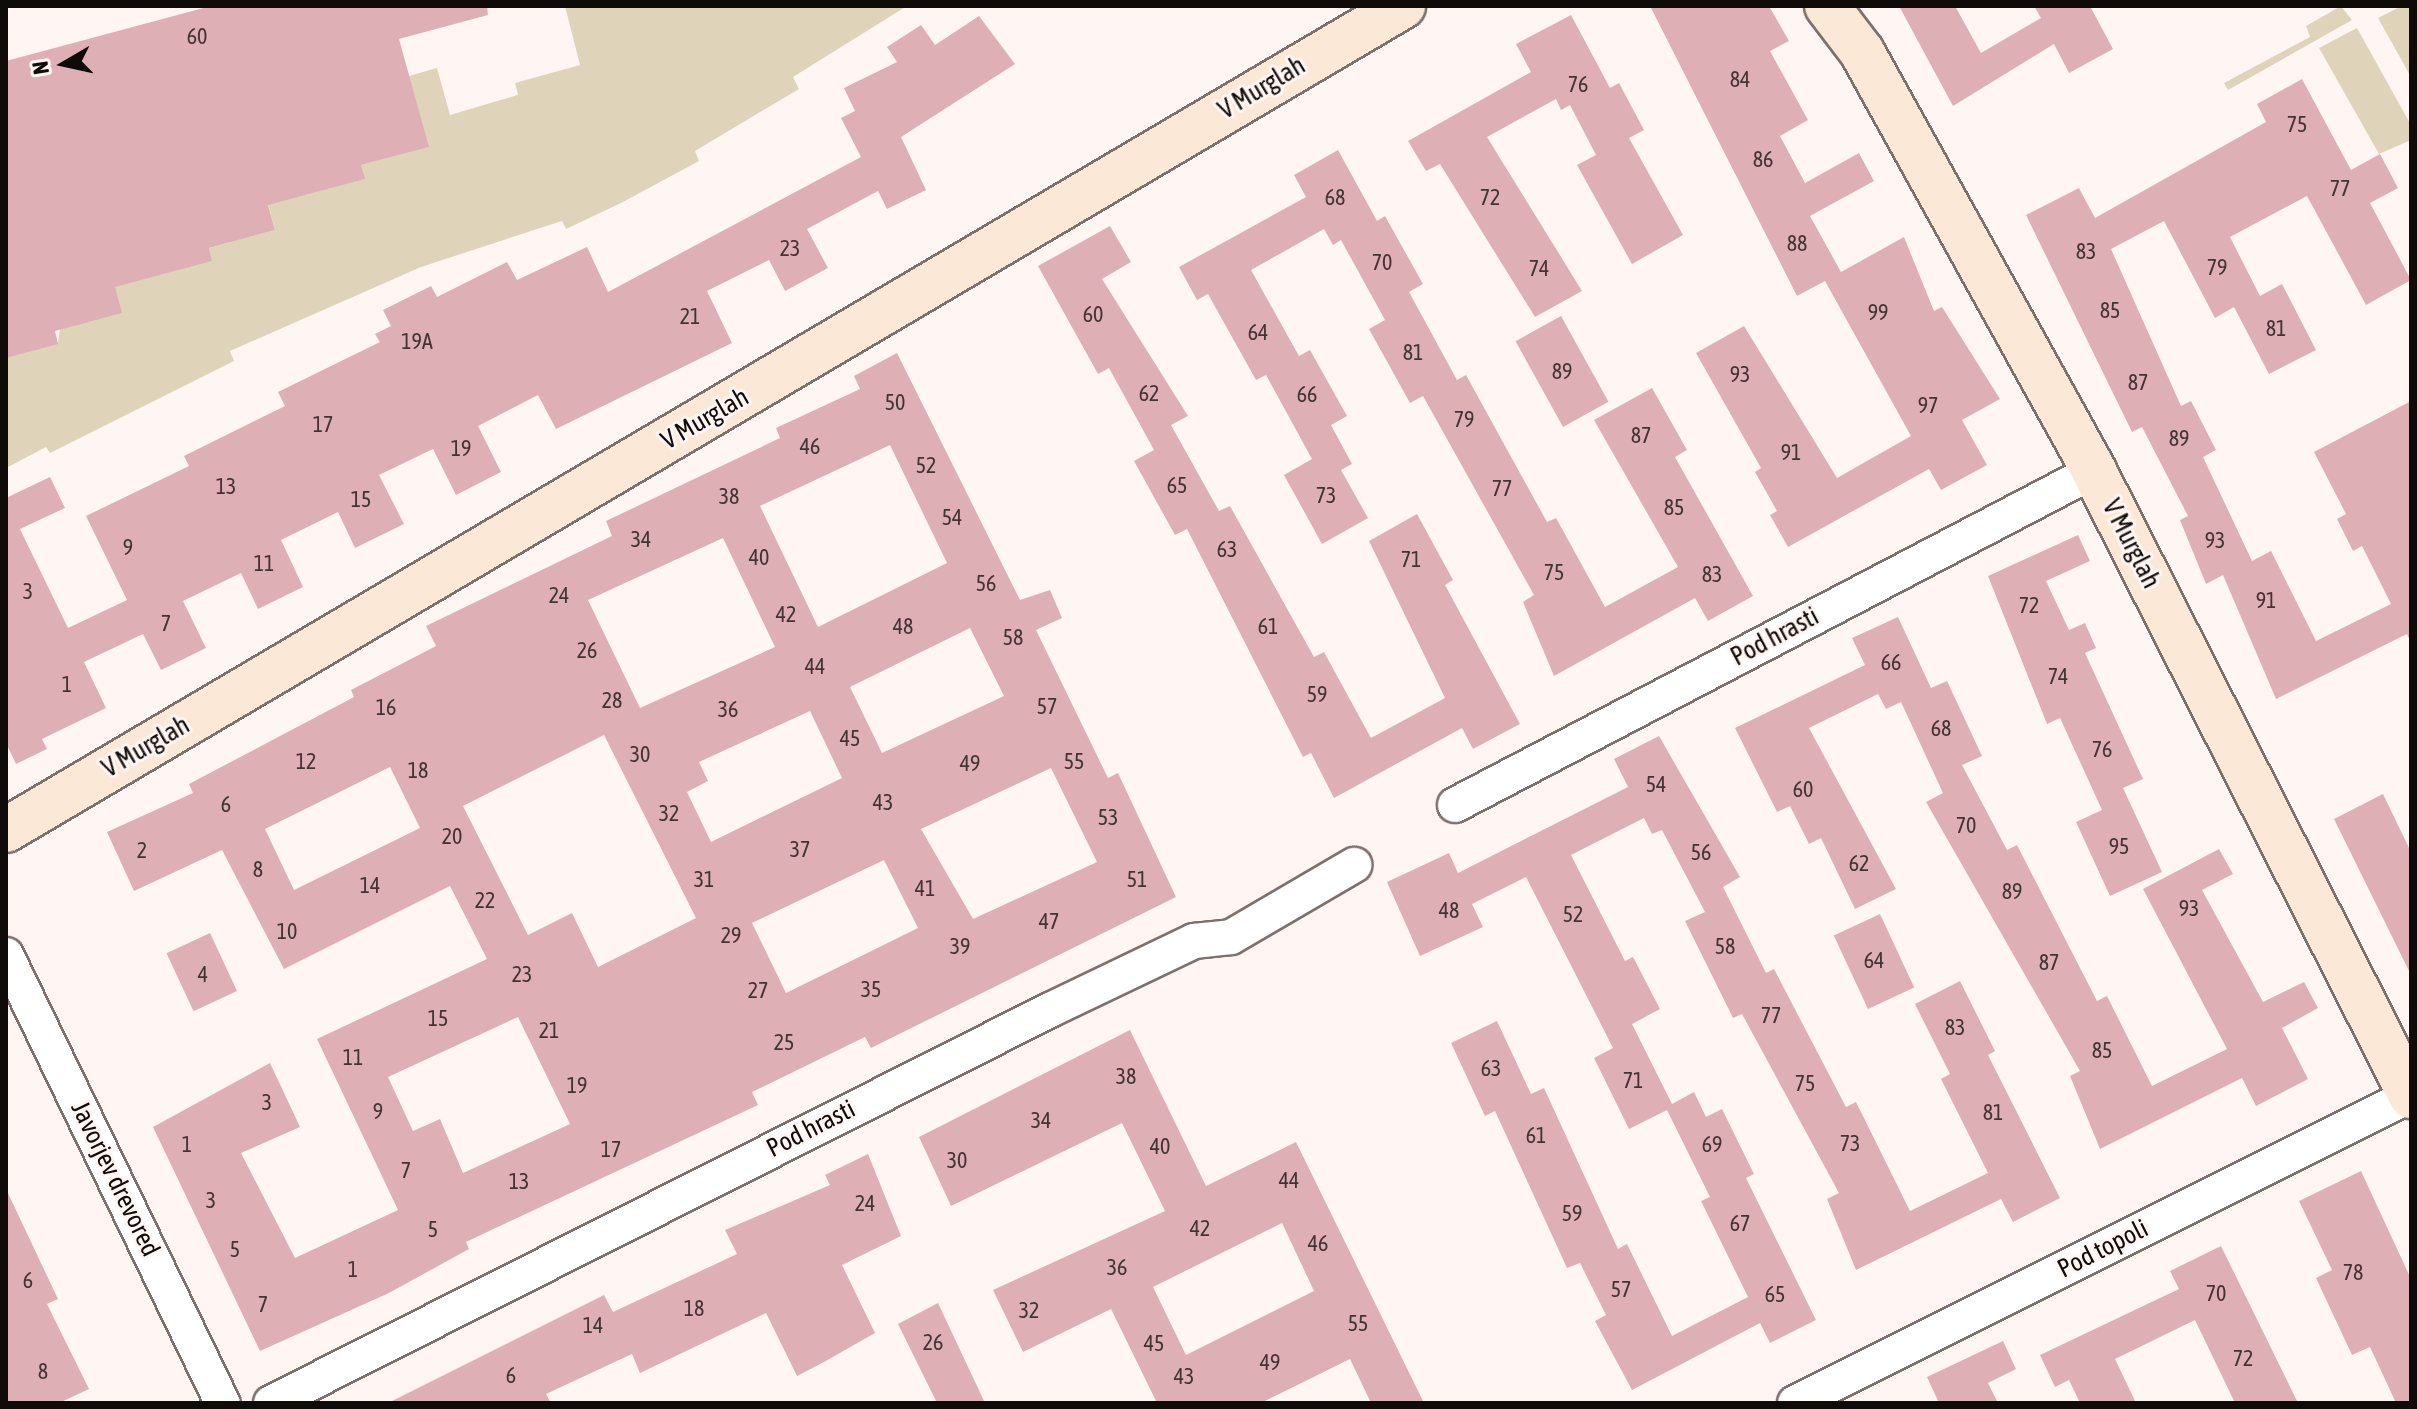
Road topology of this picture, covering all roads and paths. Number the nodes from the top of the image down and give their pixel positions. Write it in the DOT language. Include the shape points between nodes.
graph roads {
  1 [pos="1403,6"];
  2 [pos="1827,6"];
  3 [pos="2094,471"];
  4 [pos="1455,805"];
  5 [pos="6,830"];
  6 [pos="1354,865"];
  7 [pos="6,955"];
  8 [pos="2411,1096"];
  9 [pos="223,1403"];
  10 [pos="271,1403"];
  11 [pos="1795,1403"];
  1 -- 5 [label="street, V Murglah"];
  2 -- 3 [label="street, V Murglah" via="1862,52"];
  3 -- 4 [label="street, Pod hrasti"];
  3 -- 8 [label="street, V Murglah"];
  6 -- 10 [label="street, Pod hrasti" via="1231,937 1194,941 1050,1010"];
  7 -- 9 [label="street, Javorjev drevored"];
  8 -- 11 [label="street, Pod topoli"];
}
